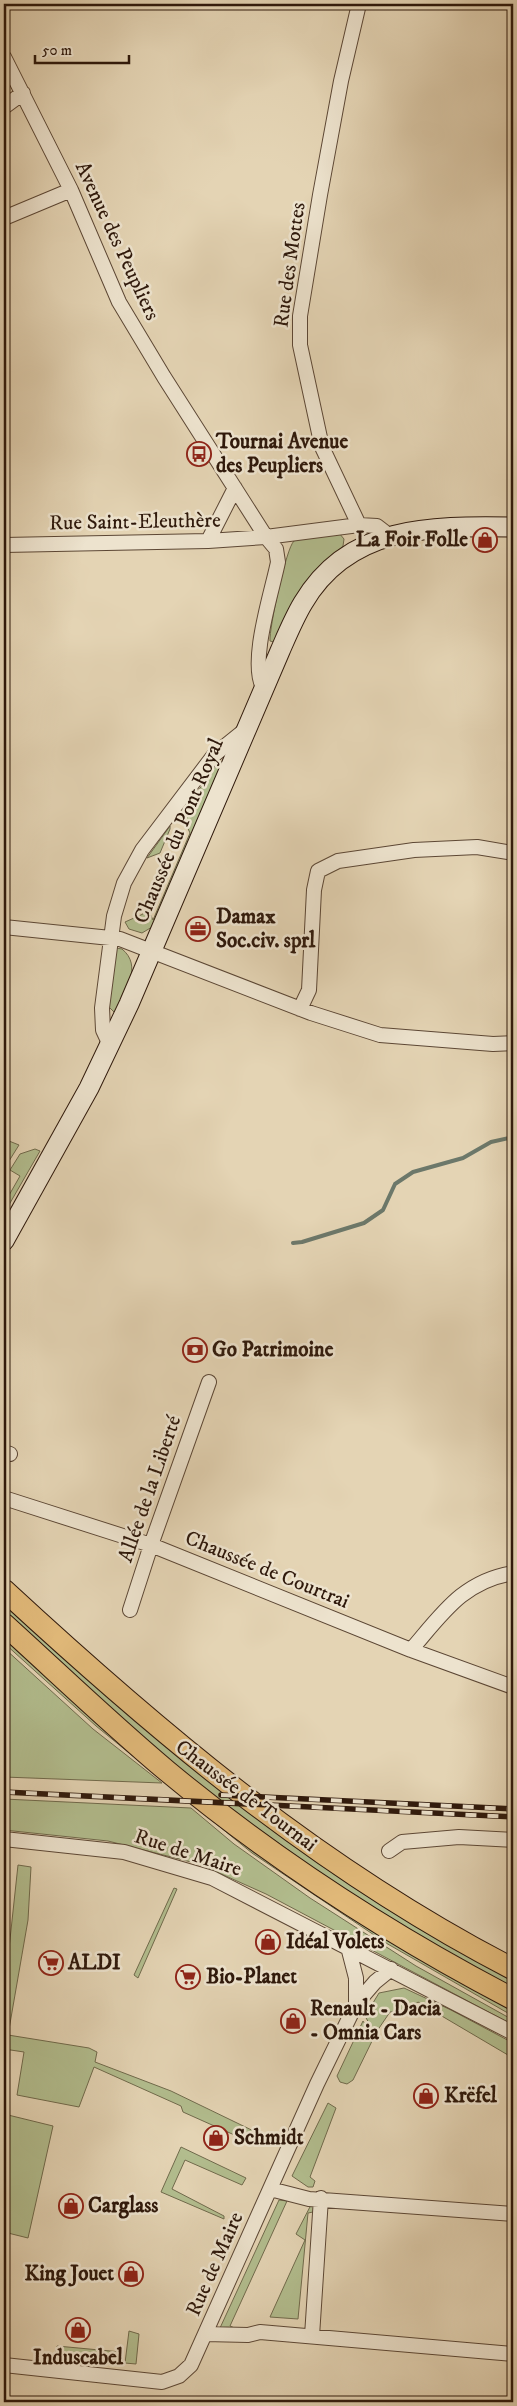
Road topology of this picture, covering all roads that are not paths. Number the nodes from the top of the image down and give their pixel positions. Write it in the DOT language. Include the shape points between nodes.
graph roads {
  1 [pos="359,4"];
  2 [pos="4,57"];
  3 [pos="24,93"];
  4 [pos="4,107"];
  5 [pos="71,190"];
  6 [pos="4,218"];
  7 [pos="235,488"];
  8 [pos="359,525"];
  9 [pos="513,527"];
  10 [pos="390,536"];
  11 [pos="266,537"];
  12 [pos="208,541"];
  13 [pos="4,545"];
  14 [pos="264,689"];
  15 [pos="247,728"];
  16 [pos="513,853"];
  17 [pos="4,927"];
  18 [pos="110,937"];
  19 [pos="153,951"];
  20 [pos="300,1008"];
  21 [pos="513,1042"];
  22 [pos="110,1044"];
  23 [pos="4,1241"];
  24 [pos="209,1382"];
  25 [pos="4,1498"];
  26 [pos="151,1546"];
  27 [pos="513,1573"];
  28 [pos="4,1590"];
  29 [pos="130,1610"];
  30 [pos="4,1624"];
  31 [pos="411,1650"];
  32 [pos="513,1687"];
  33 [pos="4,1839"];
  34 [pos="513,1840"];
  35 [pos="389,1851"];
  36 [pos="348,1947"];
  37 [pos="391,1969"];
  38 [pos="513,1969"];
  39 [pos="513,1999"];
  40 [pos="356,2004"];
  41 [pos="513,2034"];
  42 [pos="270,2190"];
  43 [pos="321,2198"];
  44 [pos="513,2214"];
  45 [pos="205,2334"];
  46 [pos="312,2336"];
  47 [pos="513,2354"];
  48 [pos="4,2365"];
  1 -- 8 [label="street, Rue des Mottes" via="341,81 300,316 300,345 322,447"];
  2 -- 3 [label="street, Avenue des Peupliers"];
  3 -- 4 [label="street"];
  3 -- 5 [label="street, Avenue des Peupliers"];
  5 -- 6 [label="street"];
  5 -- 7 [label="street, Avenue des Peupliers" via="119,302"];
  7 -- 11 [label="street, Avenue des Peupliers"];
  7 -- 12 [label="street"];
  8 -- 10 [label="street" via="377,526"];
  8 -- 11 [label="street"];
  9 -- 10 [label="main road, Chaussée du Pont Royal" via="438,528"];
  10 -- 14 [label="main road, Chaussée du Pont Royal" via="347,554 327,571 294,621"];
  11 -- 12 [label="street, Rue Saint-Eleuthère"];
  11 -- 14 [label="street, Avenue des Peupliers" via="276,549 278,562 259,650 258,680"];
  12 -- 13 [label="street, Rue Saint-Eleuthère"];
  14 -- 15 [label="main road, Chaussée du Pont Royal"];
  15 -- 18 [label="street, Chaussée du Pont Royal" via="214,755 142,850 124,883"];
  15 -- 19 [label="main road, Chaussée du Pont Royal"];
  16 -- 20 [label="street" via="477,847 414,850 338,861 318,871 314,890 309,990"];
  17 -- 18 [label="street"];
  18 -- 19 [label="street"];
  18 -- 22 [label="street, Chaussée du Pont Royal" via="102,1008 103,1030"];
  19 -- 20 [label="street, Chaussée du Pont Royal"];
  19 -- 22 [label="main road, Chaussée du Pont Royal"];
  20 -- 21 [label="street, Chaussée du Pont Royal" via="380,1035 493,1044"];
  22 -- 23 [label="main road, Chaussée du Pont Royal"];
  24 -- 26 [label="street, Allée de la Liberté"];
  25 -- 26 [label="street, Chaussée de Courtrai"];
  26 -- 29 [label="street, Allée de la Liberté"];
  26 -- 31 [label="street, Chaussée de Courtrai"];
  27 -- 31 [label="street" via="482,1582 458,1597"];
  28 -- 38 [label="main road, Chaussée de Tournai" via="163,1733 228,1786 392,1900"];
  30 -- 39 [label="main road, Chaussée de Tournai" via="167,1770 230,1821 344,1901"];
  31 -- 32 [label="street, Chaussée de Courtrai"];
  33 -- 36 [label="street, Rue de Maire" via="124,1852 200,1874"];
  34 -- 35 [label="street" via="459,1837 402,1842"];
  36 -- 37 [label="street, Rue de Maire"];
  36 -- 40 [label="street, Rue de Maire" via="356,1978"];
  37 -- 40 [label="street, Rue de Maire"];
  37 -- 41 [label="street, Rue de Maire"];
  40 -- 42 [label="street, Rue de Maire"];
  42 -- 43 [label="street" via="309,2199"];
  42 -- 45 [label="street, Rue de Maire"];
  43 -- 44 [label="street"];
  43 -- 46 [label="street"];
  45 -- 46 [label="street" via="248,2335 260,2332"];
  45 -- 48 [label="street, Rue de Maire" via="191,2365 179,2376 162,2382"];
  46 -- 47 [label="street"];
}
